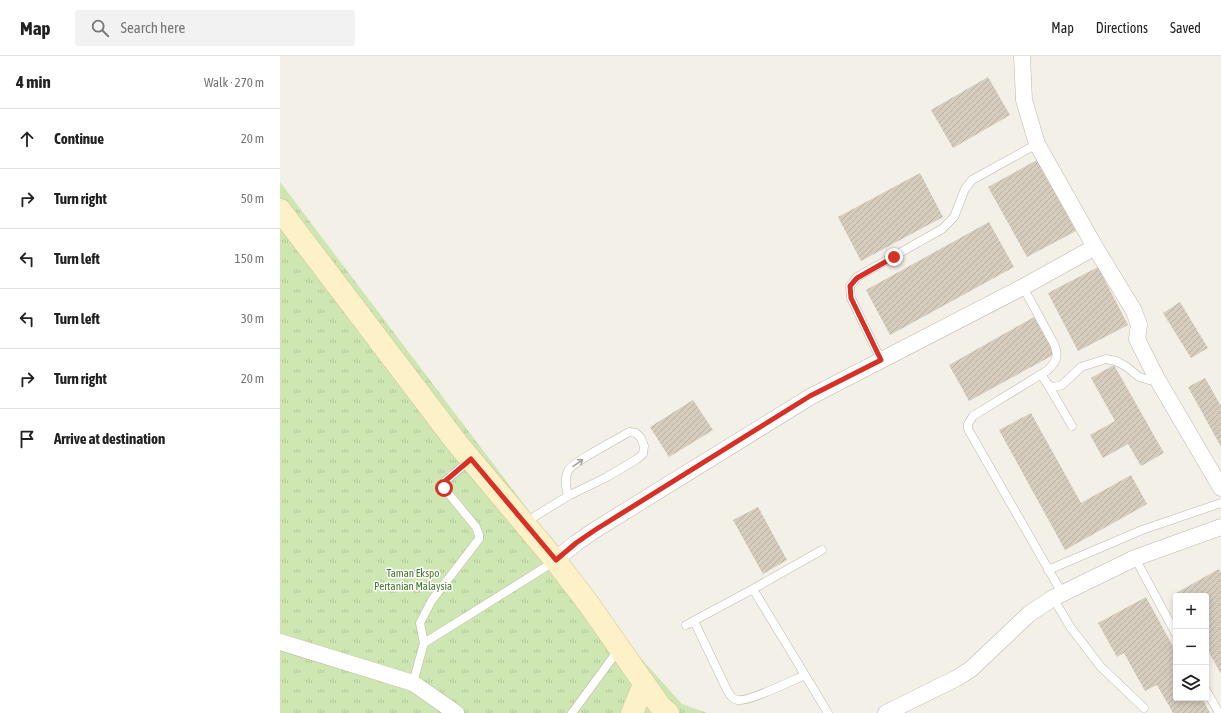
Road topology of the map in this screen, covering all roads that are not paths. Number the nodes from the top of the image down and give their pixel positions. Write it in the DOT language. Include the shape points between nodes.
graph roads {
  1 [pos="1022,56"];
  2 [pos="1037,144"];
  3 [pos="280,210"];
  4 [pos="1095,247"];
  5 [pos="1023,287"];
  6 [pos="881,360"];
  7 [pos="1041,374"];
  8 [pos="1156,378"];
  9 [pos="1048,384"];
  10 [pos="1072,426"];
  11 [pos="471,459"];
  12 [pos="1221,488"];
  13 [pos="568,496"];
  14 [pos="1221,503"];
  15 [pos="524,523"];
  16 [pos="1221,527"];
  17 [pos="822,550"];
  18 [pos="1135,558"];
  19 [pos="556,560"];
  20 [pos="1048,570"];
  21 [pos="753,589"];
  22 [pos="1057,595"];
  23 [pos="1173,629"];
  24 [pos="280,642"];
  25 [pos="424,643"];
  26 [pos="624,653"];
  27 [pos="805,675"];
  28 [pos="413,683"];
  29 [pos="642,689"];
  30 [pos="1209,695"];
  31 [pos="1144,708"];
  32 [pos="456,713"];
  33 [pos="572,713"];
  34 [pos="632,713"];
  35 [pos="649,713"];
  36 [pos="668,713"];
  37 [pos="828,713"];
  38 [pos="886,713"];
  39 [pos="1219,713"];
  1 -- 2 [label="street" via="1024,100"];
  2 -- 4 [label="street"];
  2 -- 6 [label="lane" via="972,180 965,189 954,217 942,229 857,278 850,286 851,298"];
  3 -- 11 [label="street"];
  4 -- 5 [label="street"];
  4 -- 8 [label="street" via="1134,311 1139,325 1137,339"];
  5 -- 6 [label="street"];
  5 -- 7 [label="lane" via="1057,352 1052,366"];
  6 -- 19 [label="street" via="810,396 595,530"];
  7 -- 9 [label="lane"];
  7 -- 20 [label="lane" via="973,416 968,429"];
  8 -- 9 [label="lane" via="1149,380 1139,377 1127,367 1106,359 1081,367 1062,386 1054,387"];
  8 -- 12 [label="street"];
  9 -- 10 [label="lane"];
  11 -- 15 [label="street"];
  11 -- 25 [label="lane" via="444,482 444,488 476,527 478,539 432,600 423,617 420,623"];
  13 -- 13 [label="lane, one-way" via="565,484 568,471 577,463 629,432 636,433 642,438 643,454 637,459"];
  13 -- 15 [label="lane"];
  14 -- 20 [label="lane" via="1142,530"];
  15 -- 19 [label="street"];
  16 -- 18 [label="street"];
  17 -- 21 [label="lane"];
  18 -- 22 [label="street"];
  18 -- 23 [label="lane"];
  19 -- 25 [label="lane"];
  19 -- 26 [label="street"];
  20 -- 22 [label="lane"];
  21 -- 27 [label="lane"];
  21 -- 27 [label="lane" via="690,623 726,690 733,698 740,700"];
  22 -- 31 [label="lane" via="1071,628 1101,667"];
  22 -- 38 [label="street" via="1029,614 971,669"];
  24 -- 28 [label="street"];
  25 -- 28 [label="lane"];
  26 -- 29 [label="street"];
  26 -- 33 [label="lane"];
  26 -- 36 [label="street" via="660,706"];
  27 -- 37 [label="lane"];
  28 -- 32 [label="street"];
  29 -- 34 [label="street"];
  29 -- 35 [label="street"];
  30 -- 39 [label="lane"];
}
